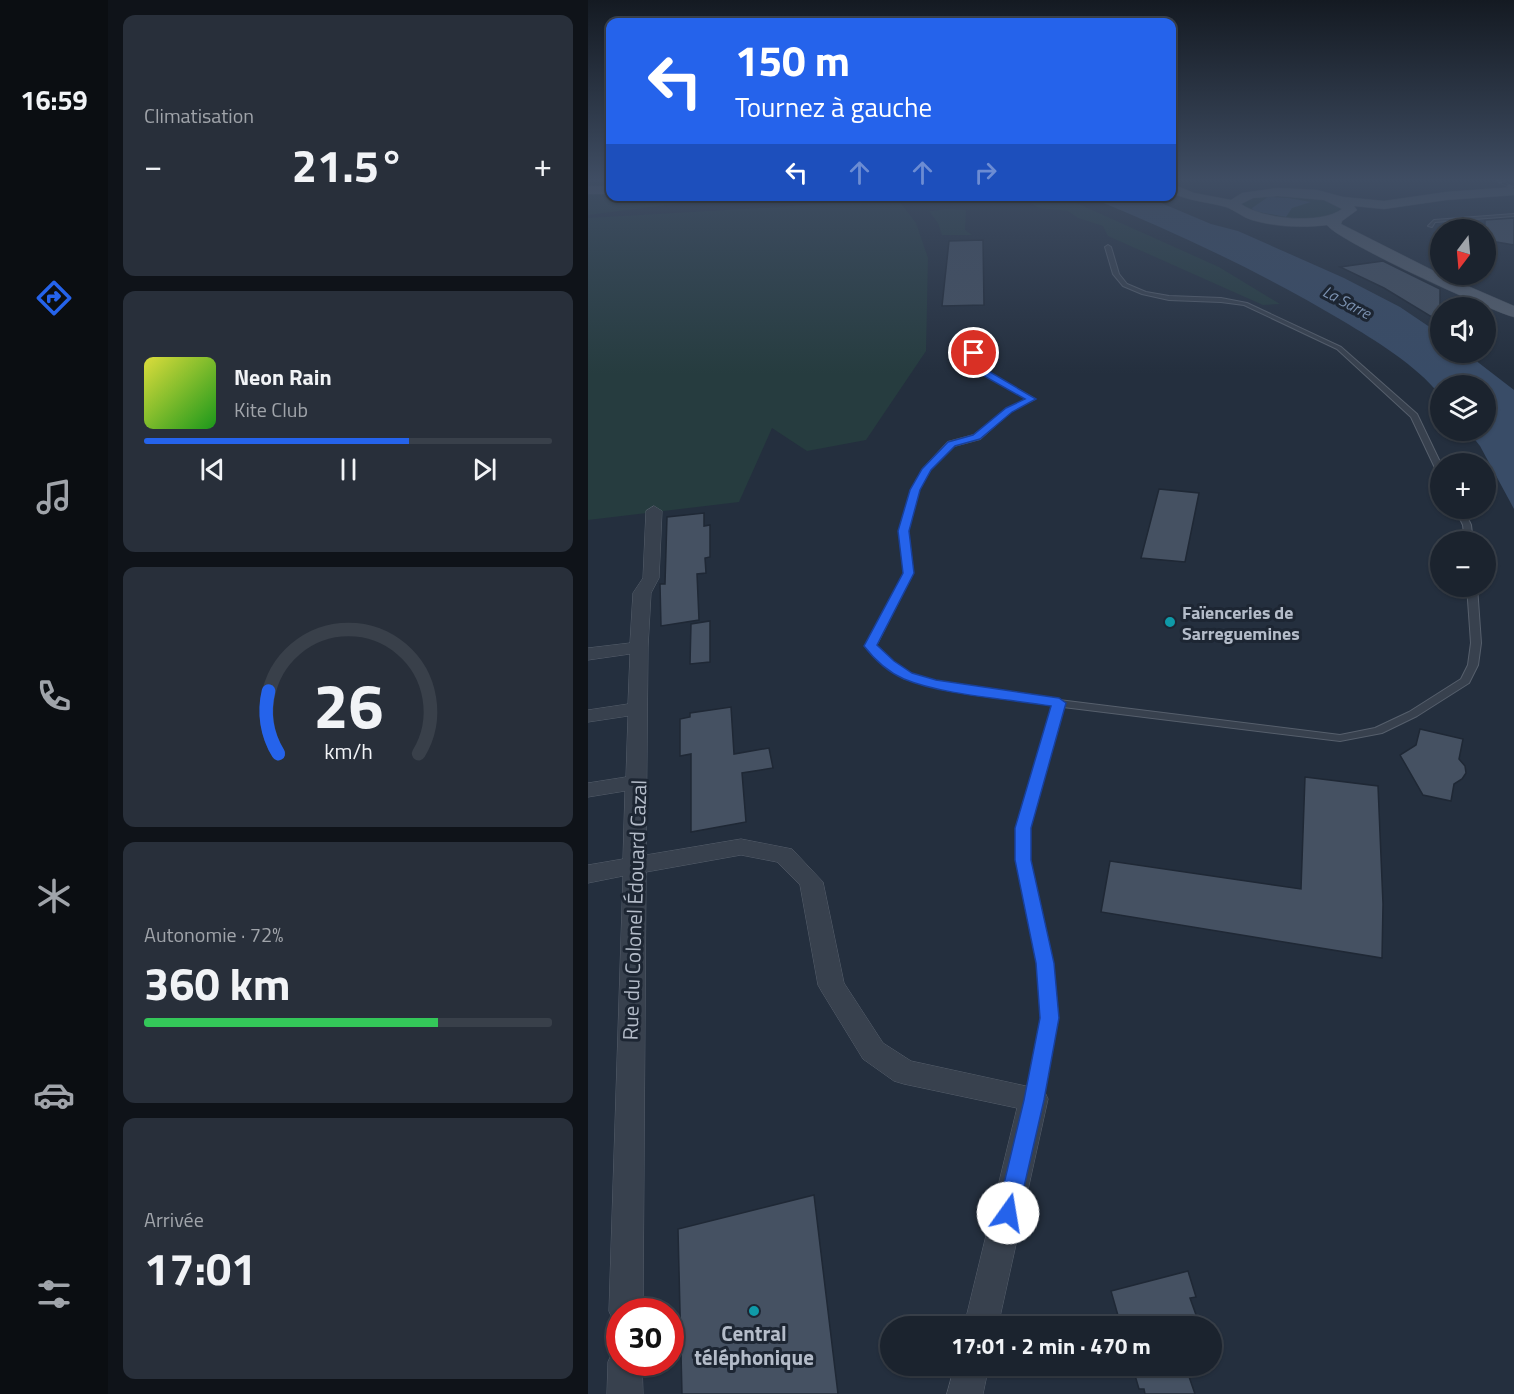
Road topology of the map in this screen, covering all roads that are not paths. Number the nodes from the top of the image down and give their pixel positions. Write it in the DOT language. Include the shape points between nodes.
graph roads {
  1 [pos="1359,243"];
  2 [pos="1365,243"];
  3 [pos="1108,247"];
  4 [pos="1379,251"];
  5 [pos="1514,312"];
  6 [pos="974,353"];
  7 [pos="1432,453"];
  8 [pos="654,511"];
  9 [pos="1473,597"];
  10 [pos="639,647"];
  11 [pos="588,654"];
  12 [pos="1059,703"];
  13 [pos="639,708"];
  14 [pos="588,716"];
  15 [pos="638,782"];
  16 [pos="588,790"];
  17 [pos="633,866"];
  18 [pos="588,874"];
  19 [pos="1034,1100"];
  20 [pos="626,1298"];
  21 [pos="983,1316"];
  22 [pos="625,1376"];
  23 [pos="969,1376"];
  24 [pos="624,1394"];
  25 [pos="965,1394"];
  1 -- 4 [label="main road"];
  2 -- 4 [label="main road"];
  3 -- 7 [label="lane" via="1116,274 1125,285 1169,298 1245,304 1339,348 1414,416"];
  4 -- 5 [label="main road"];
  6 -- 12 [label="lane" via="987,374 1032,399 1009,410 977,437 951,444 927,469 915,490 904,531 909,573 871,646 907,676"];
  8 -- 10 [label="street, Rue du Colonel Édouard Cazal" via="651,578 642,592"];
  9 -- 12 [label="lane" via="1476,643 1473,665 1465,681 1378,731 1340,738"];
  10 -- 11 [label="street"];
  10 -- 13 [label="street, Rue du Colonel Édouard Cazal"];
  12 -- 19 [label="lane" via="1023,828 1023,860 1045,963 1049,1018"];
  13 -- 14 [label="street"];
  13 -- 15 [label="street, Rue du Colonel Édouard Cazal"];
  15 -- 16 [label="street"];
  15 -- 17 [label="street, Rue du Colonel Édouard Cazal"];
  17 -- 18 [label="street"];
  17 -- 19 [label="street" via="741,847 784,855 811,882 831,985 873,1051 904,1072"];
  17 -- 20 [label="street, Rue du Colonel Édouard Cazal"];
  19 -- 21 [label="street"];
  22 -- 24 [label="street"];
  23 -- 25 [label="street"];
}
